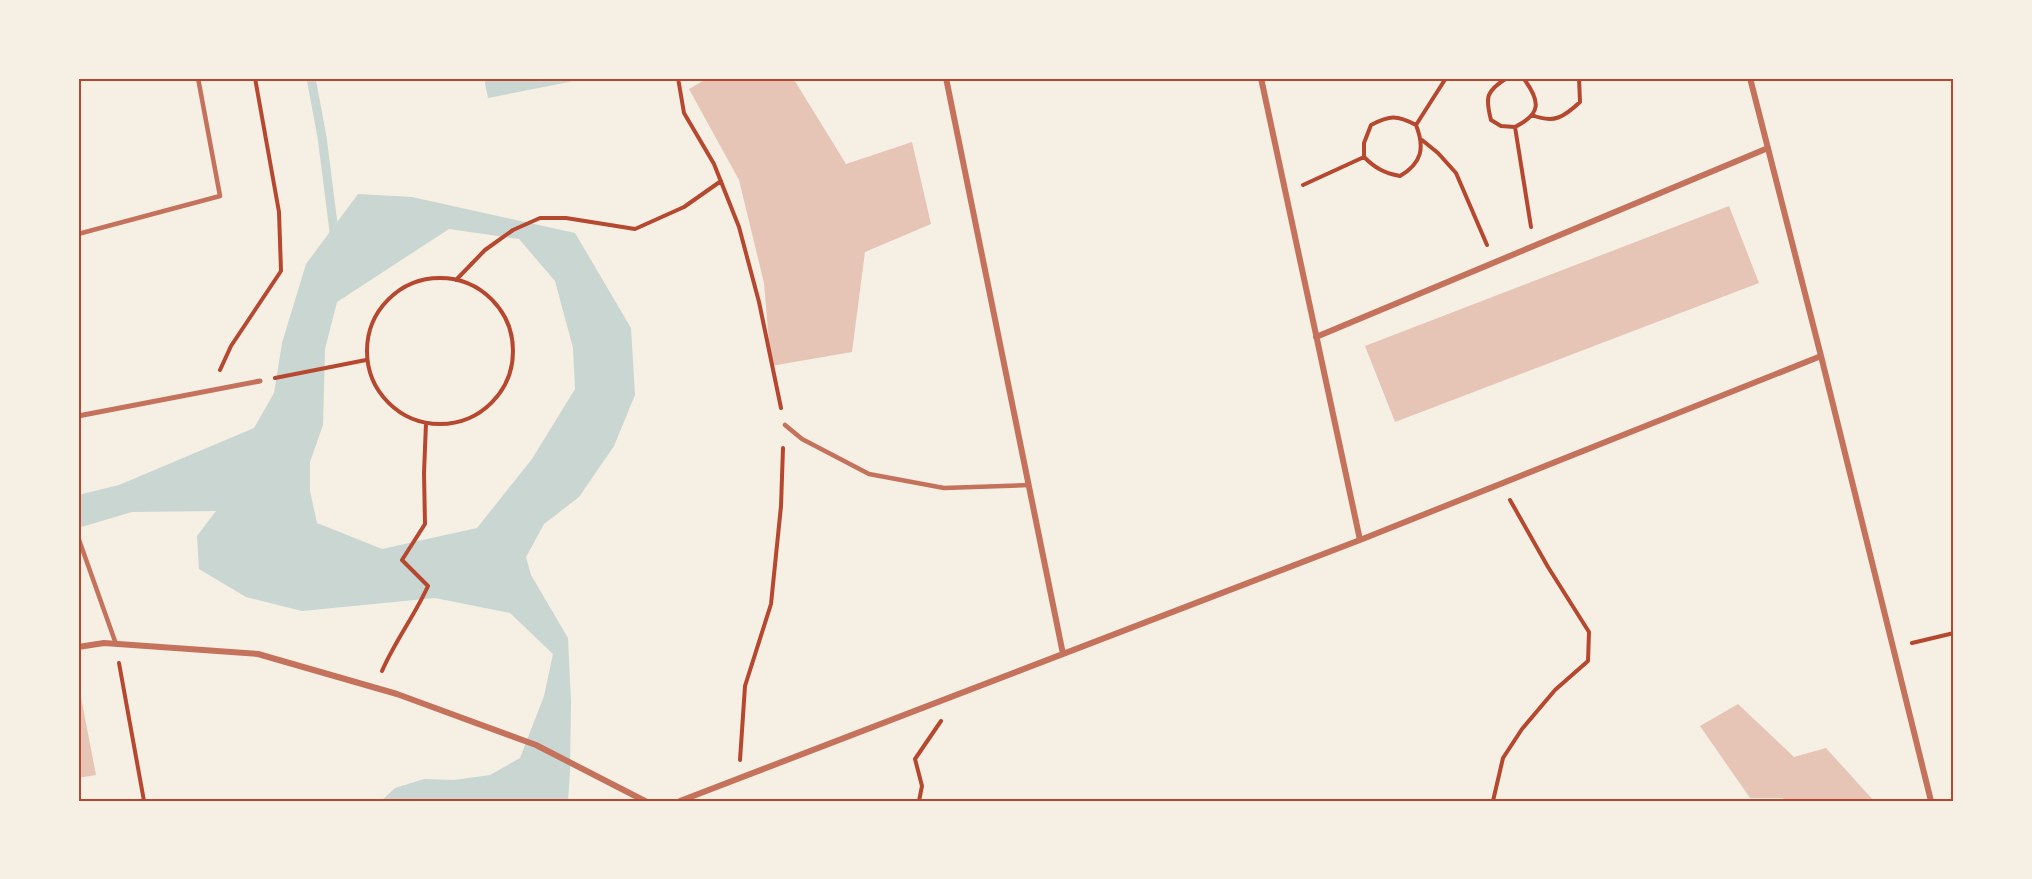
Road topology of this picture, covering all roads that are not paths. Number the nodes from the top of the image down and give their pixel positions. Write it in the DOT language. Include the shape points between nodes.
graph roads {
  1 [pos="198,78"];
  2 [pos="946,78"];
  3 [pos="1261,78"];
  4 [pos="1750,78"];
  5 [pos="1768,148"];
  6 [pos="78,234"];
  7 [pos="1316,337"];
  8 [pos="1821,356"];
  9 [pos="260,381"];
  10 [pos="78,416"];
  11 [pos="785,425"];
  12 [pos="1029,485"];
  13 [pos="79,539"];
  14 [pos="1360,540"];
  15 [pos="116,644"];
  16 [pos="78,647"];
  17 [pos="1063,654"];
  18 [pos="645,801"];
  19 [pos="680,801"];
  20 [pos="1931,801"];
  1 -- 6 [label="lane" via="220,196"];
  2 -- 12 [label="street"];
  3 -- 7 [label="street"];
  4 -- 5 [label="street"];
  5 -- 7 [label="street"];
  5 -- 8 [label="street"];
  7 -- 14 [label="street"];
  8 -- 14 [label="street"];
  8 -- 20 [label="street"];
  9 -- 10 [label="street"];
  11 -- 12 [label="lane" via="802,439 869,474 944,488"];
  12 -- 17 [label="street"];
  13 -- 15 [label="lane"];
  14 -- 17 [label="street"];
  15 -- 16 [label="street"];
  15 -- 18 [label="street" via="258,654 376,687 536,746"];
  17 -- 19 [label="street"];
}
